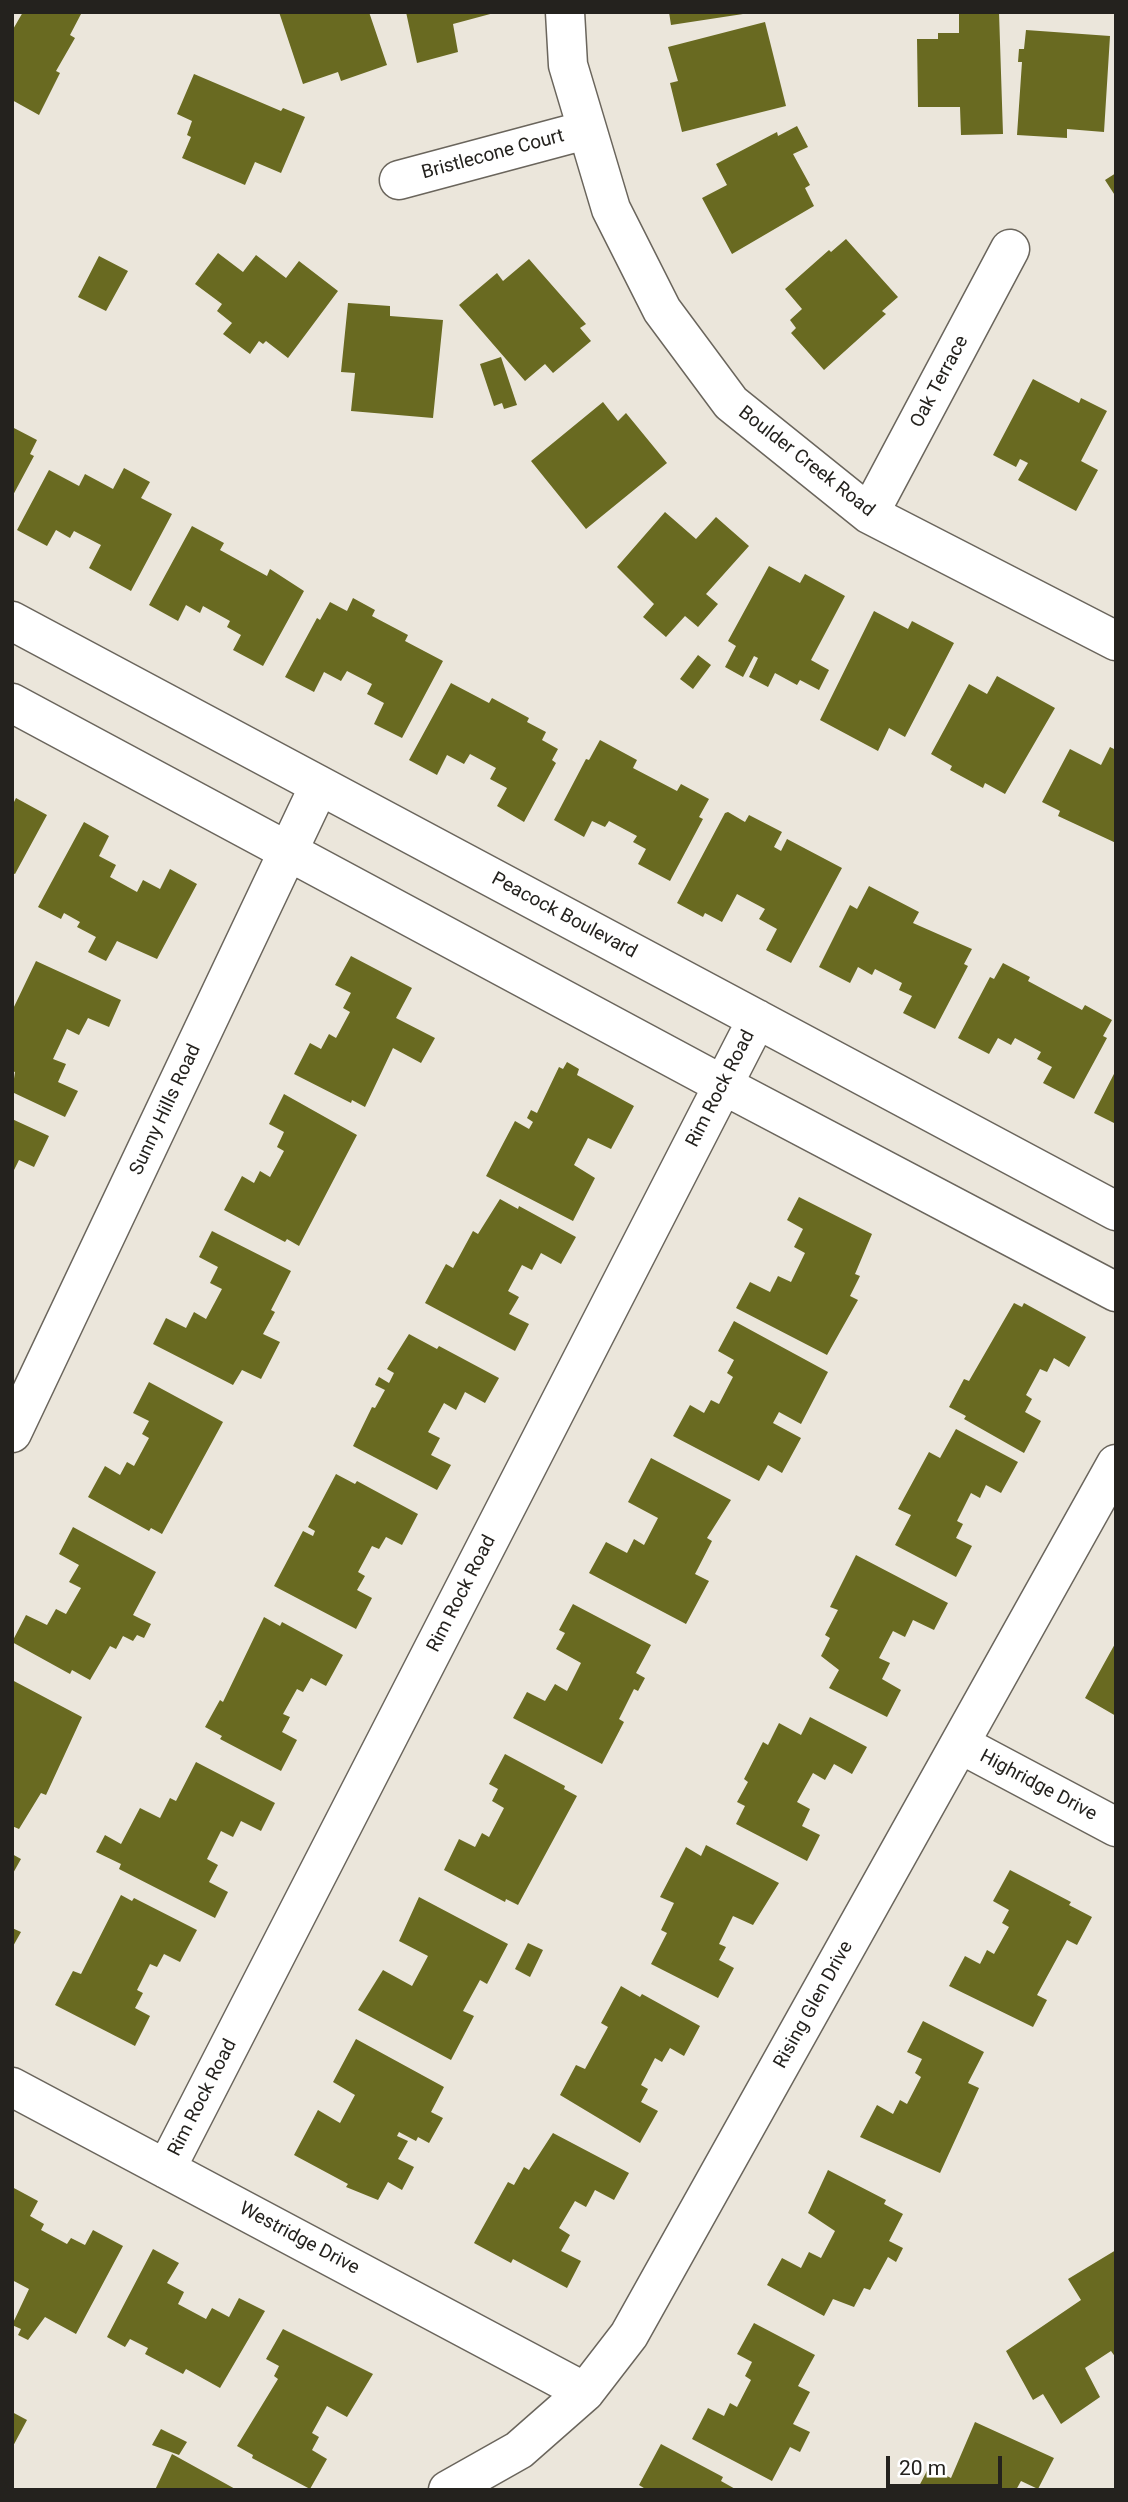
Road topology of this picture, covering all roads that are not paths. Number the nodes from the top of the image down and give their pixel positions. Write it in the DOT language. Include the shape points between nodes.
graph roads {
  1 [pos="565,12"];
  2 [pos="586,131"];
  3 [pos="399,180"];
  4 [pos="1010,249"];
  5 [pos="869,514"];
  6 [pos="12,621"];
  7 [pos="1116,641"];
  8 [pos="12,703"];
  9 [pos="319,786"];
  10 [pos="288,850"];
  11 [pos="757,1018"];
  12 [pos="723,1085"];
  13 [pos="1116,1211"];
  14 [pos="1116,1292"];
  15 [pos="12,1433"];
  16 [pos="1116,1464"];
  17 [pos="960,1744"];
  18 [pos="1116,1827"];
  19 [pos="12,2087"];
  20 [pos="166,2169"];
  21 [pos="585,2392"];
  22 [pos="448,2490"];
  1 -- 2 [label="street, Boulder Creek Road" via="568,65"];
  2 -- 3 [label="street, Bristlecone Court"];
  2 -- 5 [label="street, Boulder Creek Road" via="611,209 670,321 731,403"];
  4 -- 5 [label="street, Oak Terrace"];
  5 -- 7 [label="street, Boulder Creek Road"];
  6 -- 9 [label="street, Peacock Boulevard"];
  8 -- 10 [label="street"];
  9 -- 10 [label="street, Sunny Hills Road"];
  9 -- 11 [label="street, Peacock Boulevard"];
  10 -- 12 [label="street"];
  10 -- 15 [label="street, Sunny Hills Road"];
  11 -- 12 [label="street, Rim Rock Road"];
  11 -- 13 [label="street, Peacock Boulevard"];
  12 -- 14 [label="street"];
  12 -- 20 [label="street, Rim Rock Road"];
  16 -- 17 [label="street, Rising Glen Drive"];
  17 -- 18 [label="street, Highridge Drive"];
  17 -- 21 [label="street, Rising Glen Drive" via="629,2335"];
  19 -- 20 [label="street, Westridge Drive"];
  20 -- 21 [label="street, Westridge Drive"];
  21 -- 22 [label="street, Rising Glen Drive" via="519,2450"];
}
